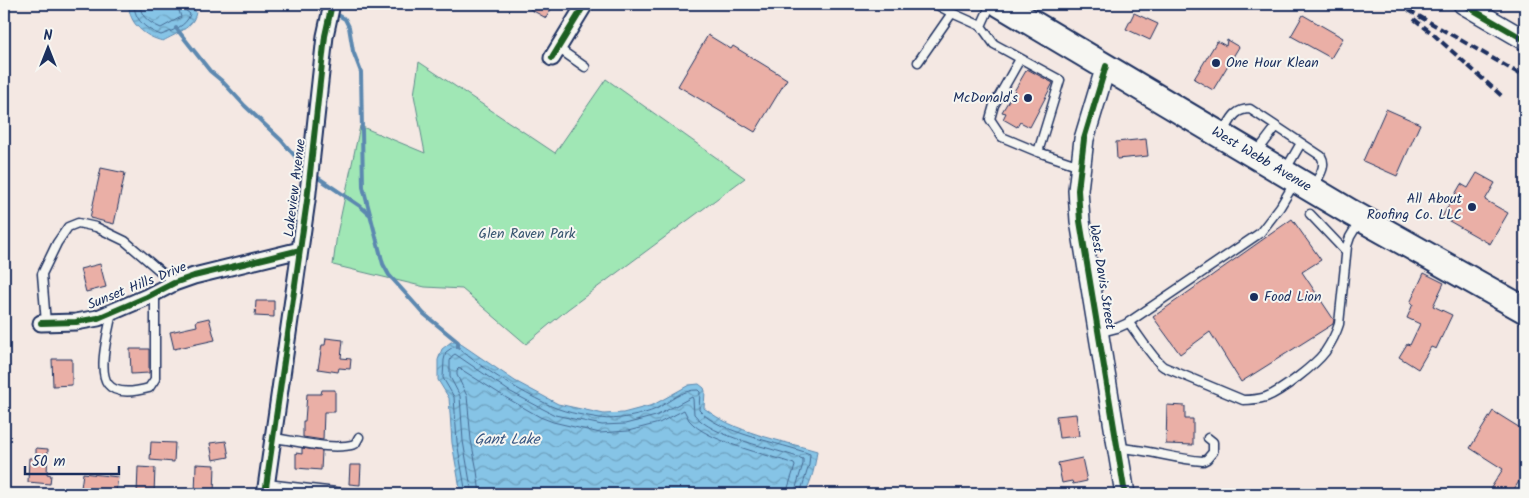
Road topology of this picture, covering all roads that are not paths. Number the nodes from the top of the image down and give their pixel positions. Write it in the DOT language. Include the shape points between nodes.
graph roads {
  1 [pos="332,4"];
  2 [pos="585,4"];
  3 [pos="934,4"];
  4 [pos="991,4"];
  5 [pos="1000,4"];
  6 [pos="1463,4"];
  7 [pos="952,12"];
  8 [pos="981,26"];
  9 [pos="1525,40"];
  10 [pos="555,53"];
  11 [pos="1020,59"];
  12 [pos="918,62"];
  13 [pos="1106,66"];
  14 [pos="585,67"];
  15 [pos="1276,126"];
  16 [pos="1221,136"];
  17 [pos="1301,143"];
  18 [pos="1038,152"];
  19 [pos="1254,156"];
  20 [pos="1080,166"];
  21 [pos="1297,181"];
  22 [pos="1310,214"];
  23 [pos="1361,218"];
  24 [pos="300,250"];
  25 [pos="1346,252"];
  26 [pos="174,283"];
  27 [pos="155,293"];
  28 [pos="1525,310"];
  29 [pos="112,312"];
  30 [pos="1129,323"];
  31 [pos="43,324"];
  32 [pos="1098,333"];
  33 [pos="359,437"];
  34 [pos="274,438"];
  35 [pos="1208,438"];
  36 [pos="1118,448"];
  37 [pos="266,489"];
  38 [pos="352,494"];
  39 [pos="1125,494"];
  1 -- 24 [label="street, Lakeview Avenue" via="324,36"];
  2 -- 10 [label="street"];
  3 -- 7 [label="lane"];
  4 -- 8 [label="lane"];
  5 -- 13 [label="highway, West Webb Avenue"];
  6 -- 9 [label="street"];
  7 -- 8 [label="lane"];
  7 -- 12 [label="lane"];
  8 -- 11 [label="lane" via="994,44"];
  10 -- 14 [label="lane"];
  11 -- 18 [label="lane" via="1060,80"];
  11 -- 18 [label="lane" via="994,104 990,119 1002,137"];
  13 -- 16 [label="highway, West Webb Avenue"];
  13 -- 20 [label="street, West Davis Street" via="1084,139"];
  15 -- 16 [label="lane" via="1250,109 1242,109 1236,112"];
  15 -- 17 [label="lane"];
  15 -- 19 [label="lane"];
  16 -- 19 [label="highway, West Webb Avenue"];
  17 -- 21 [label="lane"];
  17 -- 21 [label="lane" via="1321,156 1324,166"];
  18 -- 20 [label="lane"];
  19 -- 21 [label="highway, West Webb Avenue"];
  20 -- 32 [label="street, West Davis Street" via="1080,221"];
  21 -- 23 [label="highway, West Webb Avenue"];
  21 -- 30 [label="lane" via="1260,233"];
  22 -- 25 [label="lane"];
  23 -- 25 [label="lane"];
  23 -- 28 [label="highway, West Webb Avenue"];
  24 -- 26 [label="street, Sunset Hills Drive"];
  24 -- 34 [label="street, Lakeview Avenue"];
  25 -- 30 [label="lane" via="1335,336 1312,366 1266,397 1243,400 1164,367"];
  26 -- 27 [label="street, Sunset Hills Drive"];
  26 -- 31 [label="lane" via="125,241 96,227 78,223 68,228 56,243 42,274"];
  27 -- 29 [label="street, Sunset Hills Drive"];
  27 -- 29 [label="lane" via="155,379 149,388 134,392 117,390 109,385 104,375"];
  29 -- 31 [label="street, Sunset Hills Drive" via="76,322"];
  30 -- 32 [label="lane"];
  32 -- 36 [label="street, West Davis Street"];
  33 -- 34 [label="lane" via="355,444 345,447"];
  34 -- 37 [label="street, Lakeview Avenue"];
  35 -- 36 [label="lane" via="1214,442 1213,452 1203,460"];
  36 -- 39 [label="street, West Davis Street"];
  37 -- 38 [label="lane"];
}
